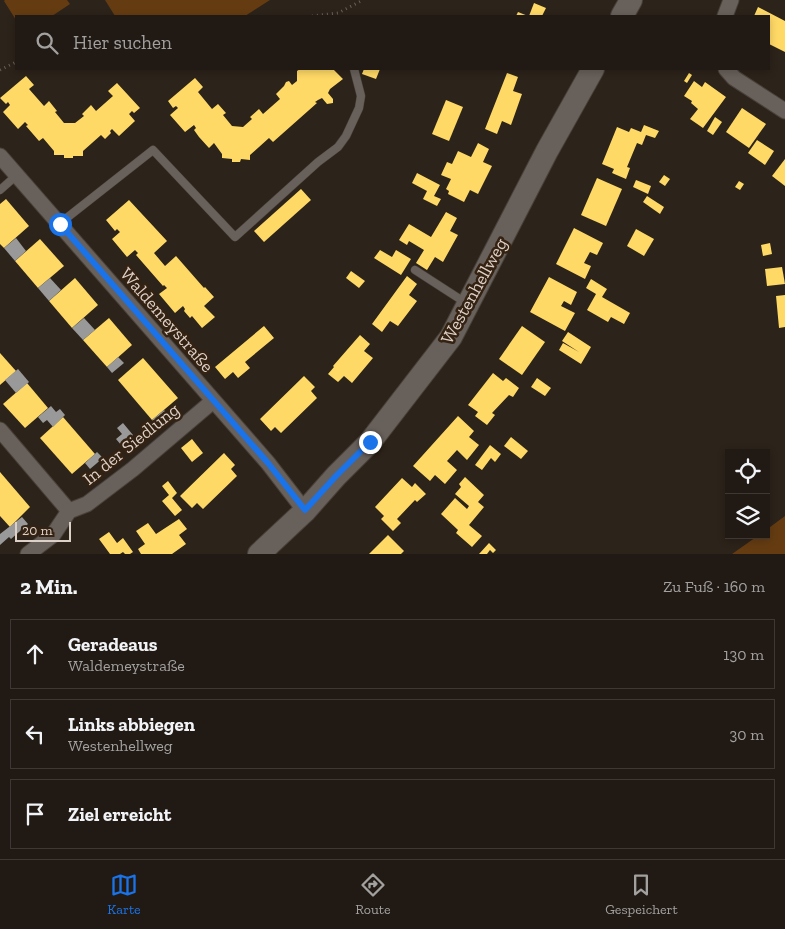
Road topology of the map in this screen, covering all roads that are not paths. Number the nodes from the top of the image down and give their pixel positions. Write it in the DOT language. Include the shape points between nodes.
graph roads {
  1 [pos="631,0"];
  2 [pos="731,0"];
  3 [pos="623,15"];
  4 [pos="725,15"];
  5 [pos="354,70"];
  6 [pos="592,70"];
  7 [pos="727,70"];
  8 [pos="785,111"];
  9 [pos="0,156"];
  10 [pos="17,175"];
  11 [pos="0,190"];
  12 [pos="60,224"];
  13 [pos="414,270"];
  14 [pos="468,304"];
  15 [pos="213,401"];
  16 [pos="0,430"];
  17 [pos="305,510"];
  18 [pos="69,511"];
  19 [pos="28,554"];
  20 [pos="259,554"];
  1 -- 3 [label="main road"];
  2 -- 4 [label="street"];
  5 -- 12 [label="lane" via="361,96 355,120 346,136 338,147 235,237 153,150"];
  6 -- 14 [label="main road, Westenhellweg"];
  7 -- 8 [label="street"];
  9 -- 10 [label="street, Waldemeystraße"];
  10 -- 11 [label="lane"];
  10 -- 12 [label="street, Waldemeystraße"];
  12 -- 15 [label="street, Waldemeystraße"];
  13 -- 14 [label="lane"];
  14 -- 17 [label="main road, Westenhellweg" via="451,337 370,442"];
  15 -- 17 [label="street, Waldemeystraße"];
  15 -- 18 [label="street, In der Siedlung" via="133,469 87,504"];
  16 -- 18 [label="street"];
  17 -- 20 [label="main road, Westenhellweg"];
  18 -- 19 [label="street" via="53,535"];
}
